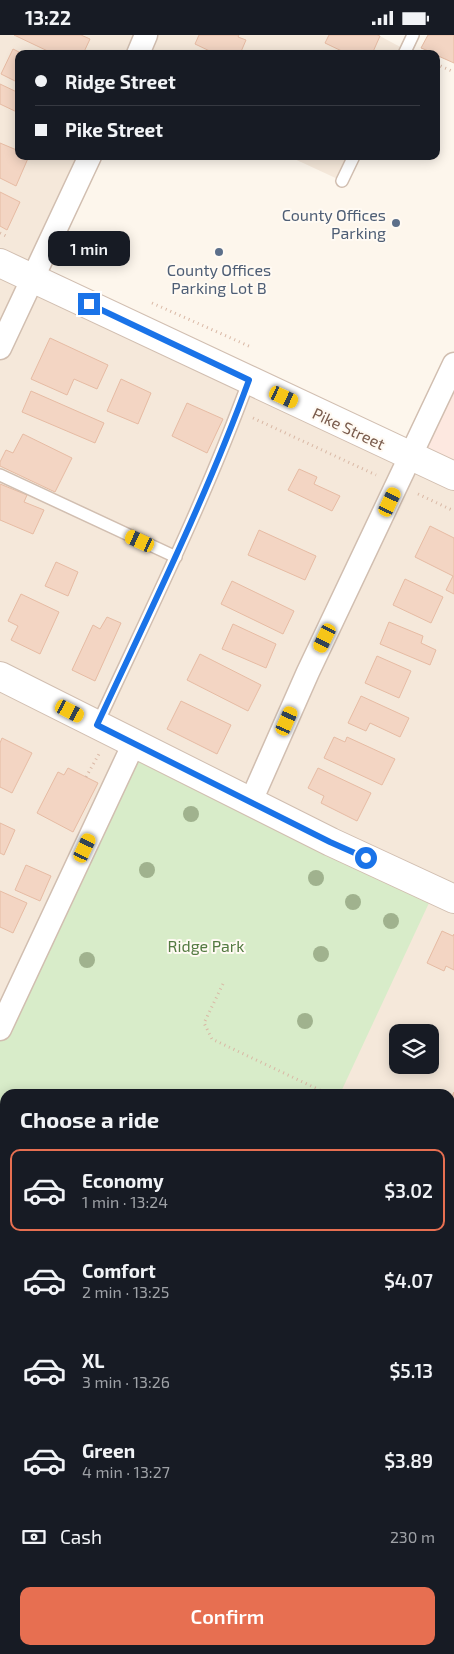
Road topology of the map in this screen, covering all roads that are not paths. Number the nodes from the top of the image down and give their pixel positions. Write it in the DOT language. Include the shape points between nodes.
graph roads {
  1 [pos="146,35"];
  2 [pos="413,35"];
  3 [pos="140,50"];
  4 [pos="406,50"];
  5 [pos="88,160"];
  6 [pos="352,160"];
  7 [pos="342,181"];
  8 [pos="0,263"];
  9 [pos="33,278"];
  10 [pos="0,347"];
  11 [pos="454,364"];
  12 [pos="249,380"];
  13 [pos="411,457"];
  14 [pos="0,475"];
  15 [pos="454,476"];
  16 [pos="176,557"];
  17 [pos="0,676"];
  18 [pos="99,737"];
  19 [pos="134,743"];
  20 [pos="251,801"];
  21 [pos="454,898"];
  22 [pos="0,1029"];
  1 -- 3 [label="street"];
  2 -- 4 [label="lane"];
  5 -- 9 [label="street"];
  6 -- 7 [label="lane"];
  8 -- 9 [label="street, Pike Street"];
  9 -- 10 [label="street"];
  9 -- 12 [label="street, Pike Street"];
  11 -- 13 [label="street"];
  12 -- 13 [label="street, Pike Street"];
  12 -- 16 [label="lane"];
  13 -- 15 [label="street, Pike Street"];
  13 -- 20 [label="street" via="308,672"];
  14 -- 16 [label="lane"];
  16 -- 18 [label="lane"];
  17 -- 18 [label="street"];
  18 -- 19 [label="street"];
  19 -- 20 [label="street"];
  19 -- 22 [label="street"];
  20 -- 21 [label="street" via="330,842"];
}
